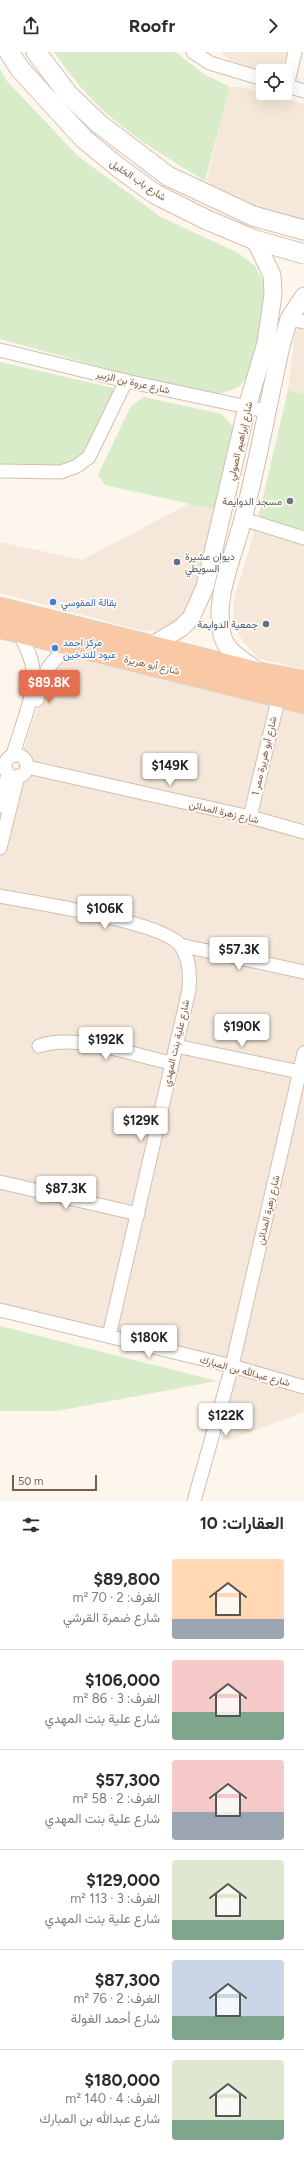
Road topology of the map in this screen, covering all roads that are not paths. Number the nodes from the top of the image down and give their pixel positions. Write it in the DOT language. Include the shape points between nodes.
graph roads {
  1 [pos="9,52"];
  2 [pos="36,52"];
  3 [pos="193,52"];
  4 [pos="295,52"];
  5 [pos="292,64"];
  6 [pos="256,77"];
  7 [pos="292,88"];
  8 [pos="304,91"];
  9 [pos="304,230"];
  10 [pos="255,240"];
  11 [pos="304,254"];
  12 [pos="304,296"];
  13 [pos="297,320"];
  14 [pos="0,350"];
  15 [pos="126,381"];
  16 [pos="247,407"];
  17 [pos="266,411"];
  18 [pos="0,471"];
  19 [pos="243,519"];
  20 [pos="304,538"];
  21 [pos="0,609"];
  22 [pos="9,630"];
  23 [pos="72,646"];
  24 [pos="151,646"];
  25 [pos="261,674"];
  26 [pos="304,682"];
  27 [pos="279,696"];
  28 [pos="304,702"];
  29 [pos="14,764"];
  30 [pos="0,810"];
  31 [pos="250,817"];
  32 [pos="304,832"];
  33 [pos="0,848"];
  34 [pos="0,888"];
  35 [pos="0,896"];
  36 [pos="37,902"];
  37 [pos="180,945"];
  38 [pos="304,972"];
  39 [pos="39,1046"];
  40 [pos="176,1046"];
  41 [pos="304,1053"];
  42 [pos="172,1063"];
  43 [pos="302,1073"];
  44 [pos="0,1182"];
  45 [pos="138,1214"];
  46 [pos="0,1310"];
  47 [pos="109,1336"];
  48 [pos="232,1366"];
  49 [pos="304,1387"];
  50 [pos="194,1501"];
  1 -- 10 [label="main road, شارع باب الخليل" via="20,69 84,139 119,168 155,194"];
  2 -- 9 [label="main road, شارع باب الخليل" via="68,94 98,123 168,176 253,216"];
  3 -- 6 [label="street" via="210,63"];
  4 -- 5 [label="street"];
  7 -- 8 [label="street"];
  10 -- 11 [label="main road, شارع باب الخليل"];
  10 -- 16 [label="street, شارع إبراهيم الصولي" via="272,275 273,294 266,343"];
  12 -- 13 [label="street, شارع إبراهيم الصولي"];
  13 -- 17 [label="street, شارع إبراهيم الصولي" via="281,346"];
  14 -- 15 [label="street, شارع عروة بن الزبير"];
  15 -- 16 [label="street, شارع عروة بن الزبير"];
  15 -- 18 [label="street" via="89,458 61,472"];
  16 -- 17 [label="street, شارع عروة بن الزبير"];
  16 -- 24 [label="street, شارع إبراهيم الصولي" via="201,598 186,623"];
  17 -- 19 [label="street, شارع إبراهيم الصولي"];
  19 -- 20 [label="street"];
  19 -- 25 [label="street, شارع إبراهيم الصولي" via="224,582 221,627 229,649"];
  21 -- 24 [label="highway, شارع أبو هريرة"];
  22 -- 23 [label="highway, شارع أبو هريرة"];
  22 -- 29 [label="street" via="31,659 33,670 31,692"];
  23 -- 27 [label="highway, شارع أبو هريرة"];
  23 -- 29 [label="street" via="53,660 44,674"];
  24 -- 25 [label="highway, شارع أبو هريرة"];
  25 -- 26 [label="highway, شارع أبو هريرة"];
  27 -- 28 [label="highway, شارع أبو هريرة"];
  27 -- 31 [label="street, شارع أبو هريرة ممر 1"];
  29 -- 30 [label="street"];
  29 -- 31 [label="street, شارع زهرة المدائن"];
  29 -- 33 [label="street"];
  31 -- 32 [label="street, شارع زهرة المدائن"];
  34 -- 36 [label="street"];
  35 -- 36 [label="street"];
  36 -- 37 [label="street" via="140,926 158,932"];
  37 -- 38 [label="street"];
  37 -- 40 [label="street, شارع علية بنت المهدي" via="187,958 190,974"];
  39 -- 42 [label="street" via="59,1041 76,1041"];
  40 -- 42 [label="street, شارع علية بنت المهدي"];
  40 -- 43 [label="street"];
  41 -- 43 [label="street, شارع زهرة المدائن"];
  42 -- 45 [label="street, شارع علية بنت المهدي"];
  43 -- 48 [label="street, شارع زهرة المدائن"];
  44 -- 45 [label="street"];
  45 -- 47 [label="street, شارع علية بنت المهدي"];
  46 -- 47 [label="street, شارع عبدالله بن المبارك"];
  47 -- 48 [label="street, شارع عبدالله بن المبارك"];
  48 -- 49 [label="street, شارع عبدالله بن المبارك"];
  48 -- 50 [label="street, شارع زهرة المدائن"];
}
